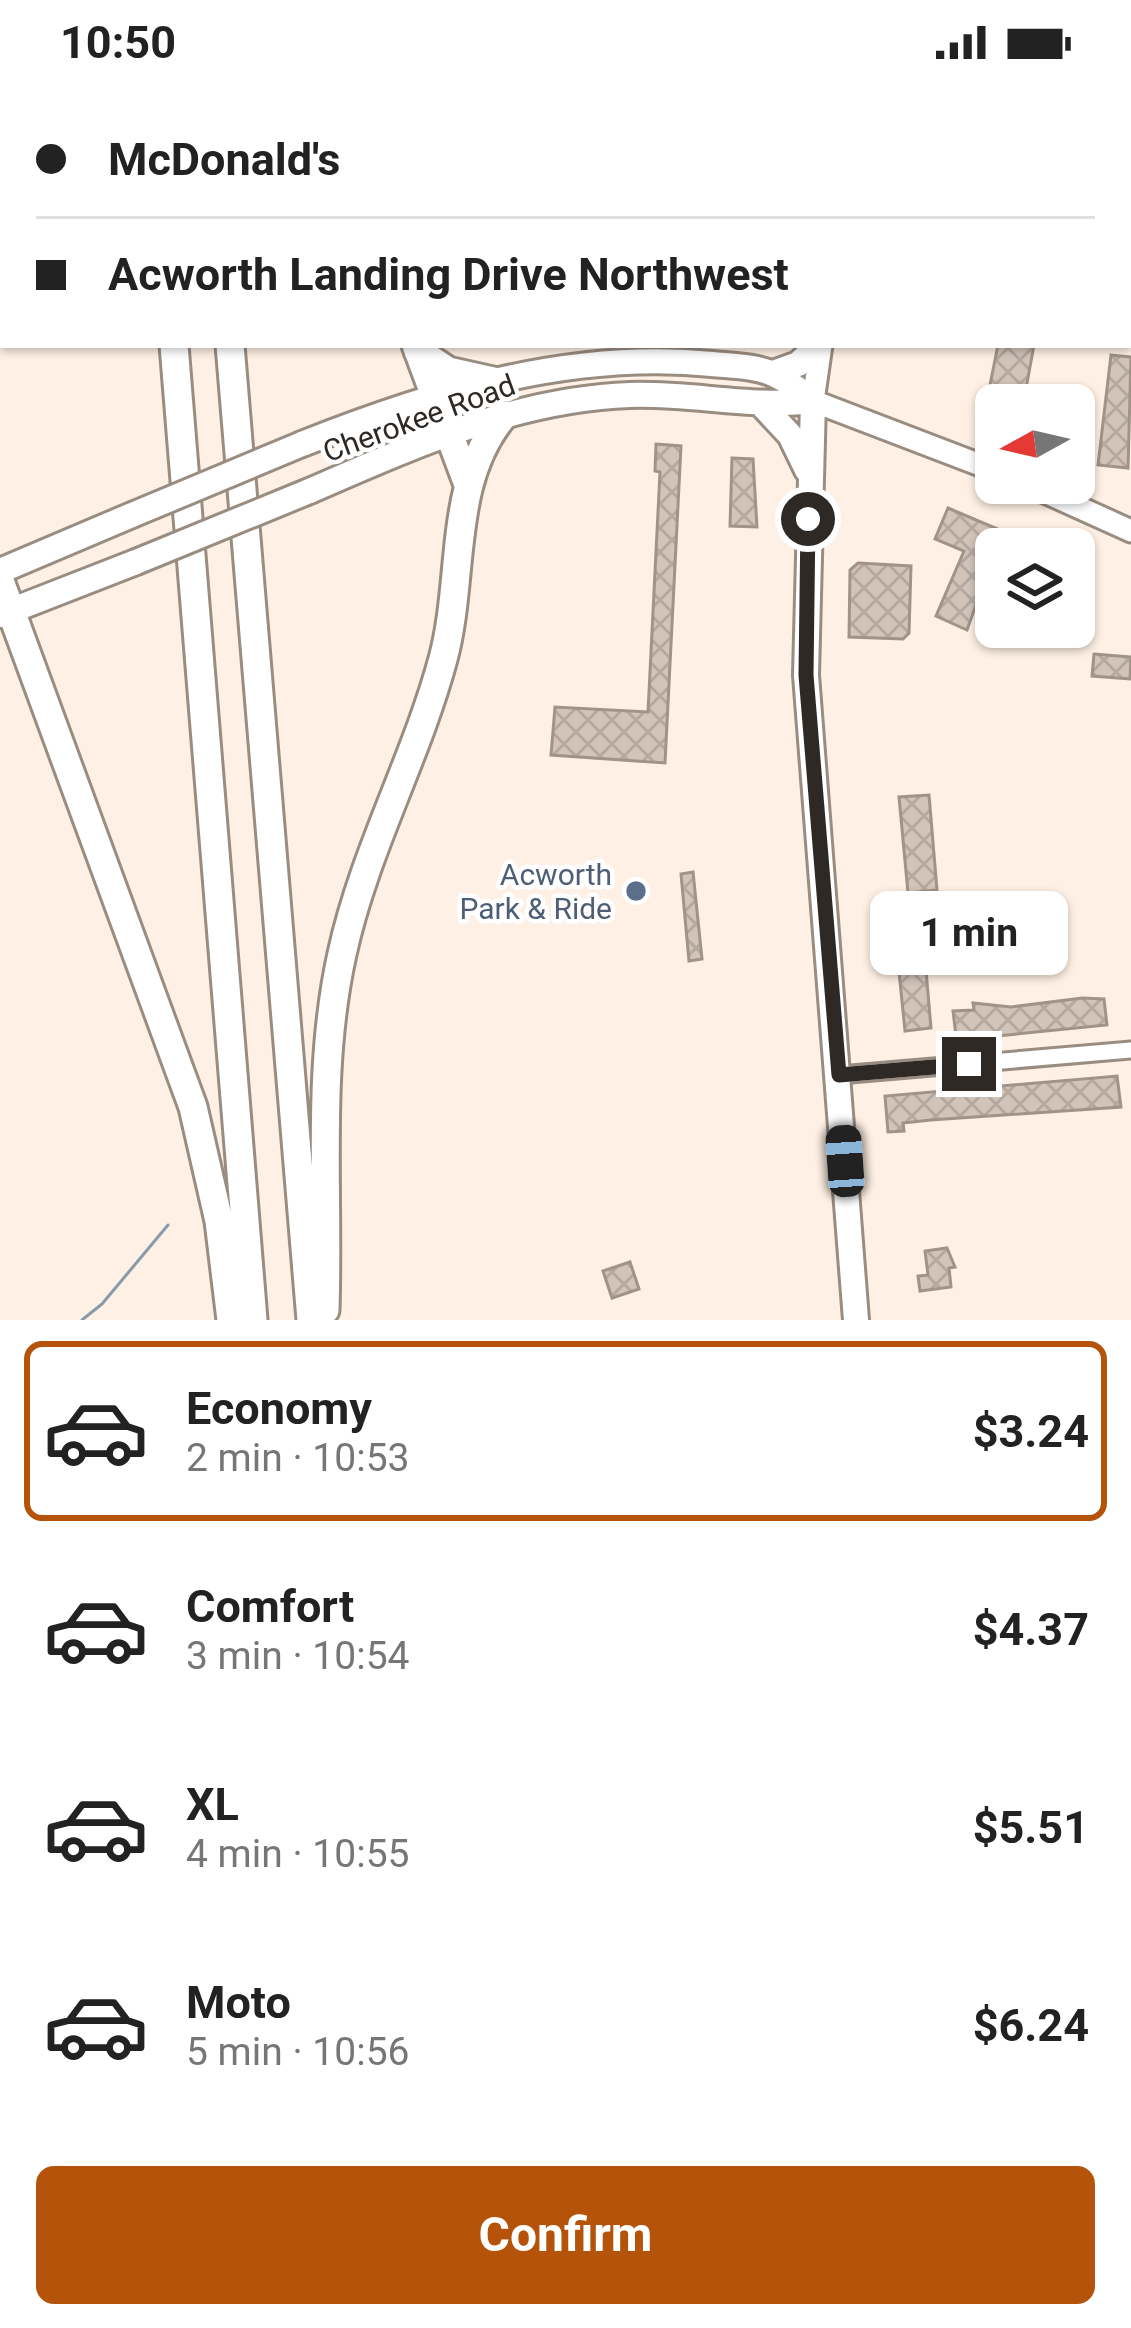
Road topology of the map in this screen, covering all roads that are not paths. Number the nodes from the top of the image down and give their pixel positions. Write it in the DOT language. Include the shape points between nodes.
graph roads {
  1 [pos="174,348"];
  2 [pos="230,348"];
  3 [pos="417,348"];
  4 [pos="817,348"];
  5 [pos="820,348"];
  6 [pos="773,373"];
  7 [pos="493,381"];
  8 [pos="433,397"];
  9 [pos="813,401"];
  10 [pos="760,404"];
  11 [pos="503,416"];
  12 [pos="449,433"];
  13 [pos="975,463"];
  14 [pos="810,474"];
  15 [pos="467,482"];
  16 [pos="1071,504"];
  17 [pos="1131,531"];
  18 [pos="0,571"];
  19 [pos="0,581"];
  20 [pos="6,613"];
  21 [pos="0,647"];
  22 [pos="28,668"];
  23 [pos="1131,1050"];
  24 [pos="839,1075"];
  25 [pos="231,1320"];
  26 [pos="253,1320"];
  27 [pos="311,1320"];
  28 [pos="324,1320"];
  29 [pos="856,1320"];
  1 -- 26 [label="highway"];
  2 -- 27 [label="highway"];
  3 -- 7 [label="highway" via="448,371"];
  3 -- 8 [label="highway"];
  4 -- 6 [label="main road"];
  5 -- 9 [label="main road"];
  6 -- 7 [label="main road, Cherokee Road" via="628,362"];
  6 -- 9 [label="main road, Cherokee Road"];
  7 -- 8 [label="main road, Cherokee Road"];
  8 -- 12 [label="highway"];
  8 -- 18 [label="main road, Cherokee Road, bridge"];
  9 -- 10 [label="main road, Cherokee Road"];
  9 -- 13 [label="main road"];
  9 -- 14 [label="main road"];
  10 -- 11 [label="main road, Cherokee Road" via="631,395"];
  10 -- 14 [label="main road" via="790,435"];
  11 -- 12 [label="main road, Cherokee Road"];
  11 -- 15 [label="highway"];
  12 -- 15 [label="highway"];
  12 -- 20 [label="main road, Cherokee Road, bridge"];
  14 -- 24 [label="main road" via="806,675"];
  15 -- 28 [label="highway" via="443,661 367,868 337,982 327,1066"];
  16 -- 17 [label="main road"];
  19 -- 20 [label="highway"];
  20 -- 22 [label="highway"];
  21 -- 22 [label="highway"];
  22 -- 25 [label="highway" via="193,1107"];
  23 -- 24 [label="street"];
  24 -- 29 [label="main road"];
}
